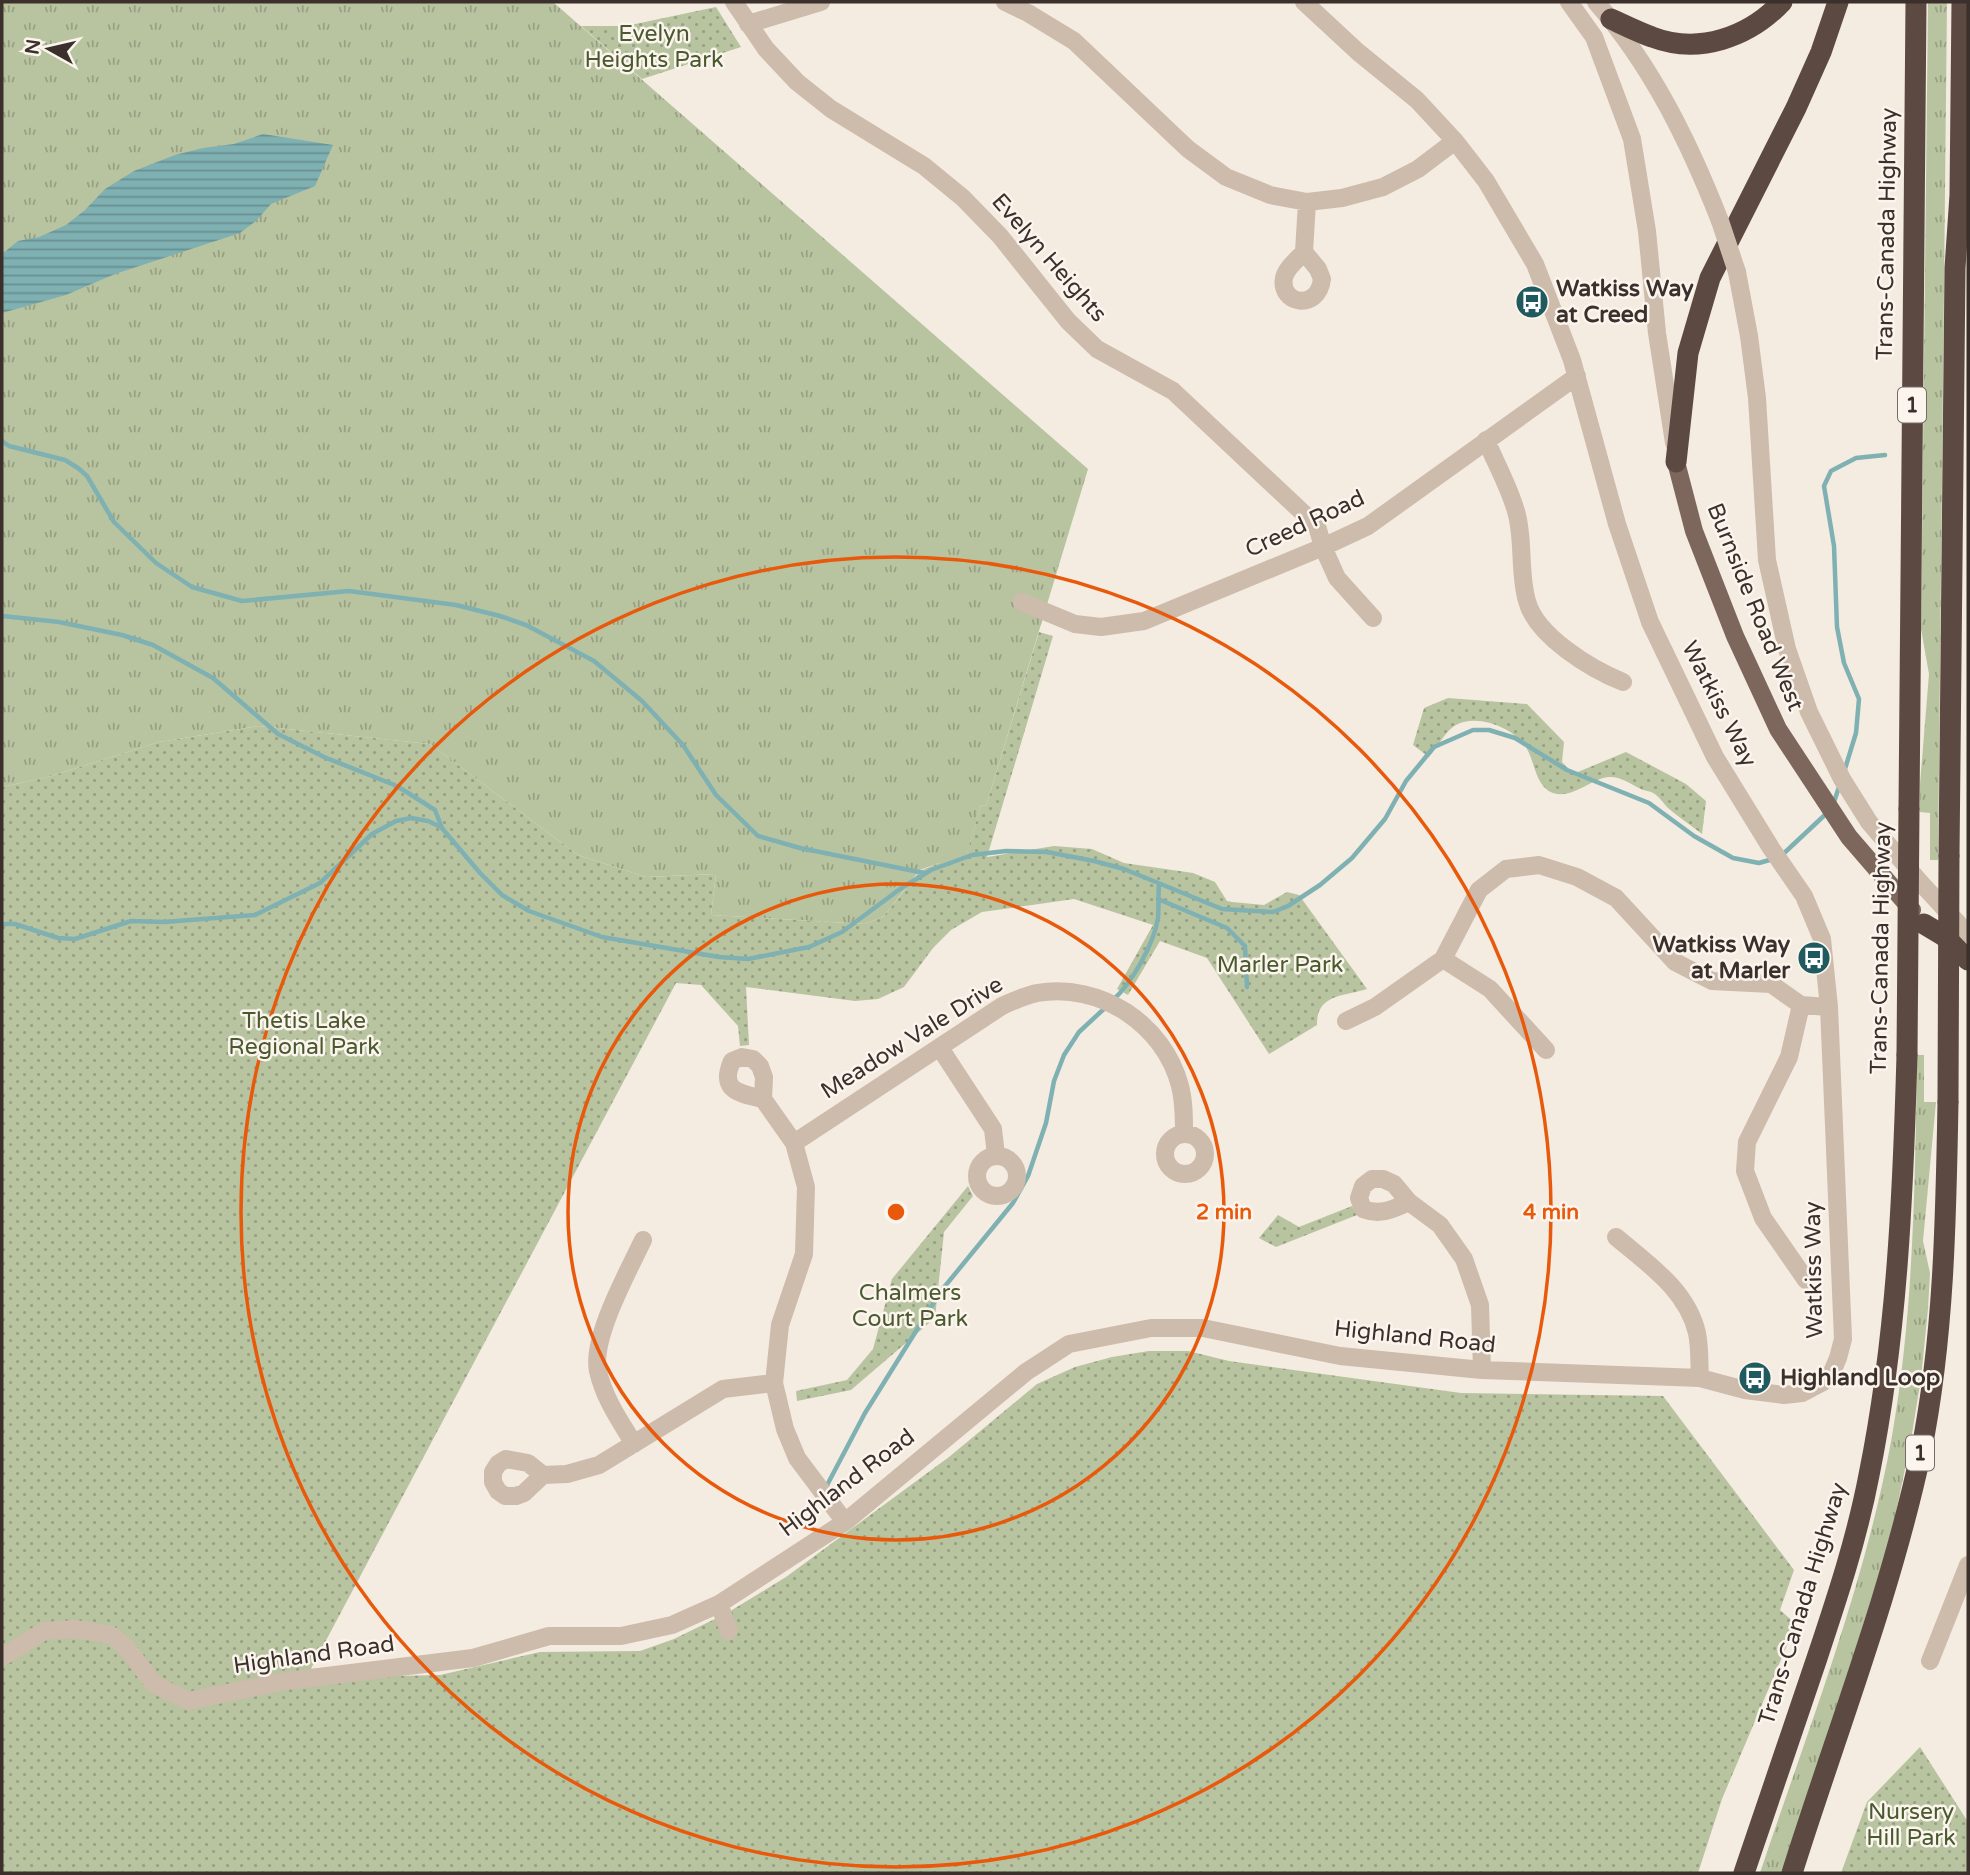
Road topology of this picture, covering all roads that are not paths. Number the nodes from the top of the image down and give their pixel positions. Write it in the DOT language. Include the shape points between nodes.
graph roads {
  1 [pos="734,2"];
  2 [pos="821,2"];
  3 [pos="1004,2"];
  4 [pos="1304,2"];
  5 [pos="1569,2"];
  6 [pos="1596,2"];
  7 [pos="1783,2"];
  8 [pos="1838,2"];
  9 [pos="1916,2"];
  10 [pos="1962,2"];
  11 [pos="1611,19"];
  12 [pos="748,24"];
  13 [pos="1455,141"];
  14 [pos="1960,195"];
  15 [pos="1307,202"];
  16 [pos="1304,253"];
  17 [pos="1968,335"];
  18 [pos="1577,376"];
  19 [pos="1486,440"];
  20 [pos="1676,462"];
  21 [pos="1322,547"];
  22 [pos="1022,602"];
  23 [pos="1373,618"];
  24 [pos="1623,682"];
  25 [pos="1924,924"];
  26 [pos="1968,934"];
  27 [pos="1443,959"];
  28 [pos="1968,960"];
  29 [pos="1968,973"];
  30 [pos="1801,1004"];
  31 [pos="1829,1007"];
  32 [pos="1346,1021"];
  33 [pos="940,1048"];
  34 [pos="1546,1050"];
  35 [pos="763,1099"];
  36 [pos="1184,1133"];
  37 [pos="794,1143"];
  38 [pos="996,1155"];
  39 [pos="1409,1202"];
  40 [pos="1616,1237"];
  41 [pos="643,1240"];
  42 [pos="1806,1280"];
  43 [pos="1482,1370"];
  44 [pos="1700,1378"];
  45 [pos="774,1383"];
  46 [pos="634,1444"];
  47 [pos="543,1475"];
  48 [pos="845,1522"];
  49 [pos="1968,1565"];
  50 [pos="719,1604"];
  51 [pos="730,1631"];
  52 [pos="2,1657"];
  53 [pos="1930,1661"];
  54 [pos="1744,1873"];
  55 [pos="1792,1873"];
  1 -- 12 [label="street, Evelyn Heights"];
  2 -- 12 [label="street"];
  3 -- 15 [label="street" via="1074,41 1188,149 1226,177 1270,195"];
  4 -- 13 [label="street, Watkiss Way" via="1417,100"];
  5 -- 20 [label="street, Burnside Road West" via="1594,37 1632,139"];
  6 -- 11 [label="street, Burnside Road West"];
  7 -- 11 [label="highway" via="1746,31 1704,44 1654,38"];
  8 -- 20 [label="highway" via="1796,108 1710,278 1688,354"];
  9 -- 54 [label="highway, Trans-Canada Highway / 1, bridge" via="1907,1055 1903,1195 1892,1330 1869,1476 1835,1604"];
  10 -- 14 [label="highway, 1"];
  11 -- 26 [label="street, Burnside Road West, bridge" via="1681,128 1737,272 1757,398 1767,560 1787,649 1809,712 1869,822"];
  12 -- 21 [label="street, Evelyn Heights" via="805,89 924,166 963,198 1068,321 1097,349 1173,391 1202,416 1317,526"];
  13 -- 15 [label="street" via="1419,169 1383,187"];
  13 -- 18 [label="street, Watkiss Way" via="1493,192 1535,264"];
  14 -- 17 [label="highway"];
  14 -- 55 [label="highway, 1, bridge" via="1955,268 1948,1102 1933,1370 1921,1449 1885,1592"];
  15 -- 16 [label="street"];
  18 -- 19 [label="street, Creed Road"];
  18 -- 31 [label="street, Watkiss Way" via="1617,524 1650,622 1715,757 1804,896 1822,939"];
  19 -- 21 [label="street, Creed Road" via="1368,526"];
  19 -- 24 [label="street" via="1517,516 1527,601 1535,621 1552,640"];
  20 -- 25 [label="main road, Burnside Road West" via="1694,531 1778,729 1844,830"];
  21 -- 22 [label="street, Creed Road" via="1124,626 1075,624"];
  21 -- 23 [label="street, Evelyn Heights" via="1337,579"];
  25 -- 28 [label="highway"];
  25 -- 29 [label="main road, Burnside Road West"];
  27 -- 30 [label="street" via="1479,890 1506,869 1539,865 1577,877 1616,898 1675,962 1712,981 1771,984"];
  27 -- 32 [label="street" via="1375,1007"];
  27 -- 34 [label="street" via="1490,989"];
  30 -- 31 [label="street"];
  30 -- 42 [label="street" via="1789,1057 1747,1142 1745,1171 1763,1218"];
  31 -- 44 [label="street, Watkiss Way" via="1843,1339 1838,1358 1823,1382 1802,1393 1768,1395"];
  33 -- 36 [label="street, Meadow Vale Drive" via="1002,1006 1037,993 1074,993 1107,1001 1140,1021 1165,1051 1181,1087"];
  33 -- 37 [label="street, Meadow Vale Drive"];
  33 -- 38 [label="street" via="993,1129"];
  35 -- 37 [label="street"];
  37 -- 45 [label="street" via="806,1187 804,1254 780,1325"];
  39 -- 43 [label="street" via="1440,1225 1464,1259 1480,1305"];
  40 -- 44 [label="street" via="1664,1278 1686,1304 1697,1333"];
  41 -- 46 [label="street" via="599,1338 598,1369 609,1402"];
  43 -- 44 [label="street, Highland Road"];
  43 -- 48 [label="street, Highland Road" via="1339,1356 1203,1328 1151,1328 1069,1344 1026,1372"];
  45 -- 46 [label="street" via="723,1389"];
  45 -- 48 [label="street" via="797,1458"];
  46 -- 47 [label="street" via="599,1465"];
  48 -- 50 [label="street, Highland Road"];
  49 -- 53 [label="street"];
  50 -- 51 [label="street"];
  50 -- 52 [label="street, Highland Road" via="672,1625 621,1636 549,1636 473,1658 286,1681 188,1701 154,1684 126,1647 110,1635 75,1629 44,1631"];
}
